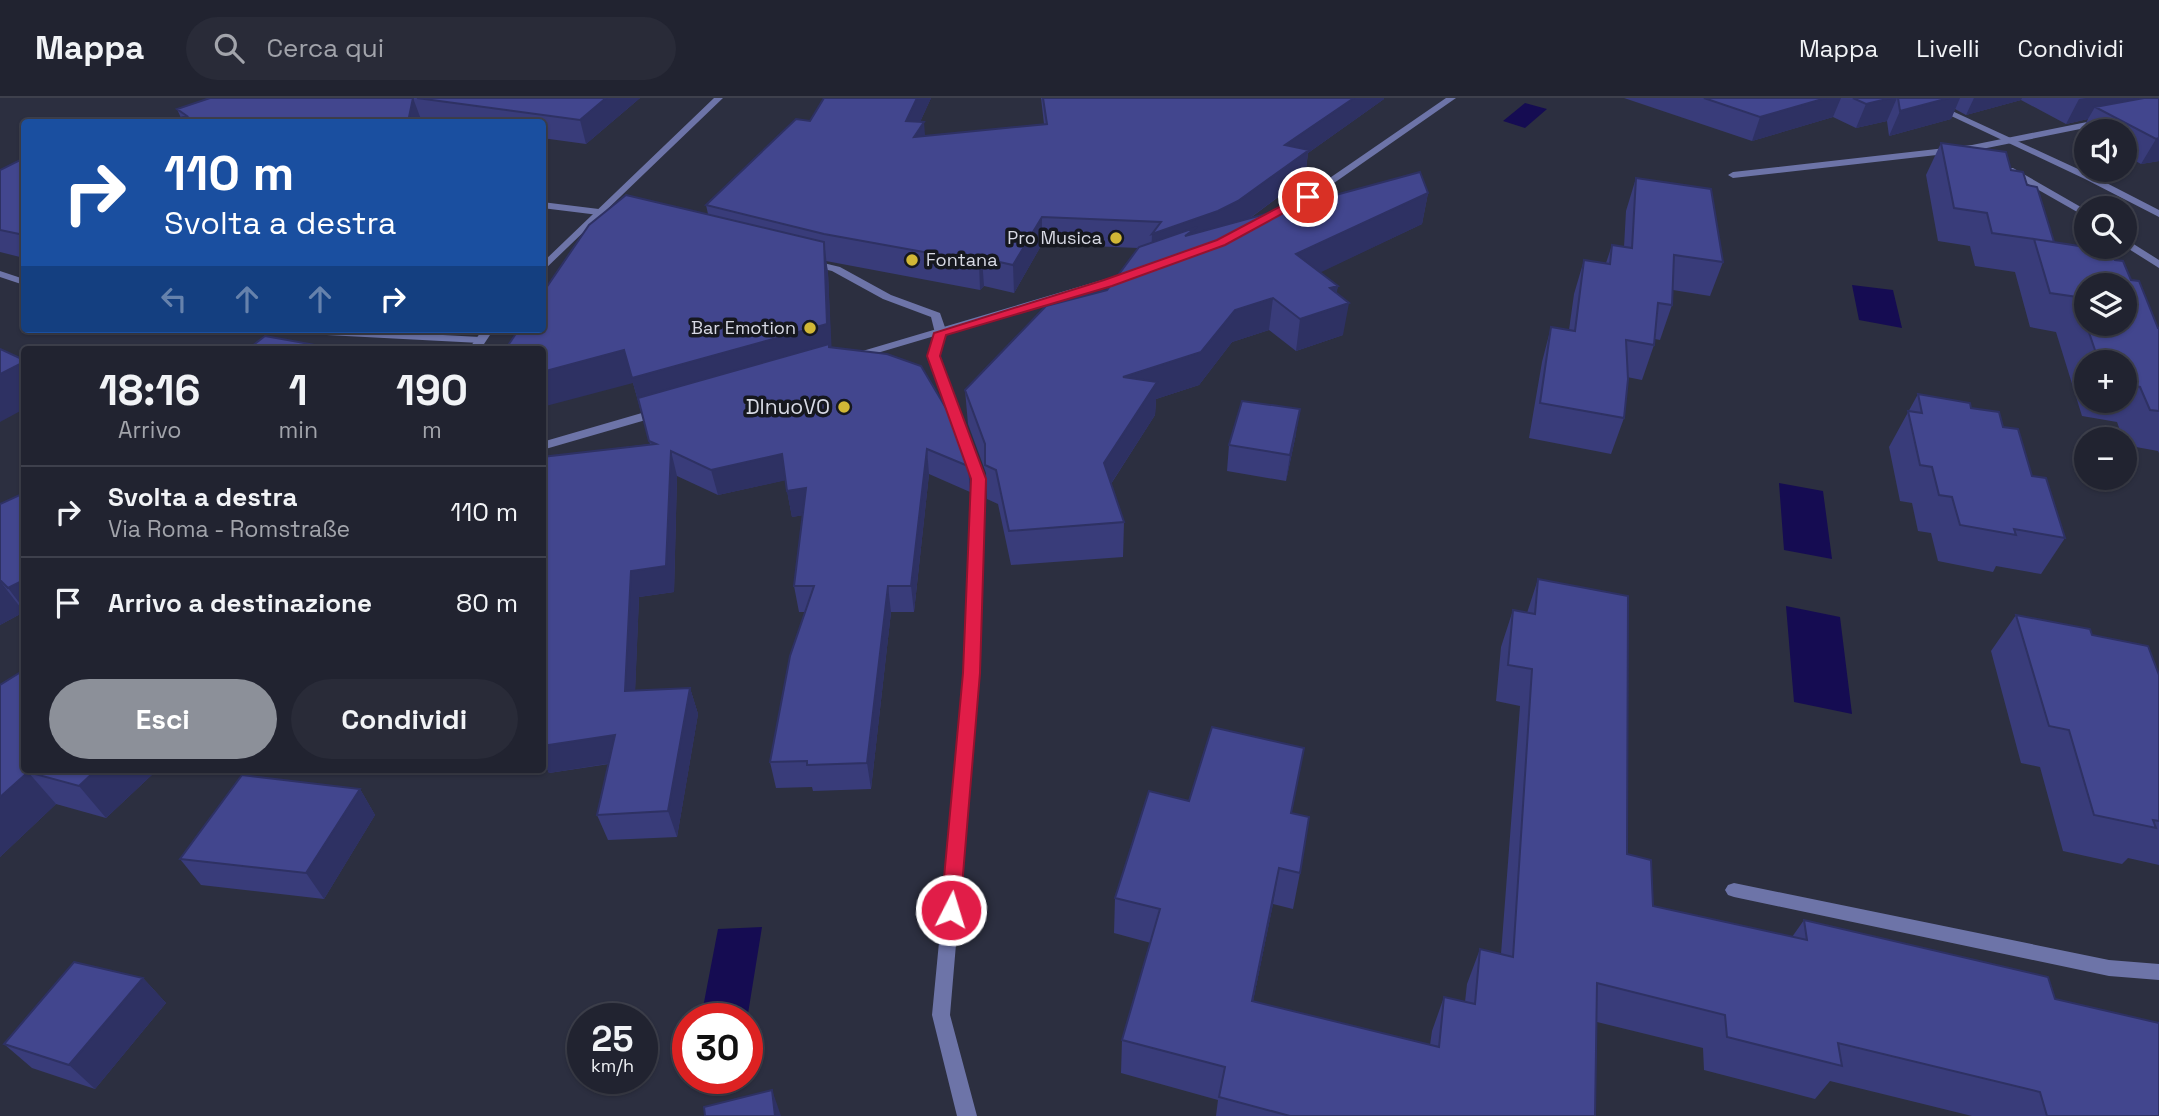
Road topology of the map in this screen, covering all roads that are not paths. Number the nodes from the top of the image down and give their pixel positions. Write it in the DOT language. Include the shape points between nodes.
graph roads {
  1 [pos="719,98"];
  2 [pos="1452,98"];
  3 [pos="1917,98"];
  4 [pos="2074,128"];
  5 [pos="2009,141"];
  6 [pos="1972,148"];
  7 [pos="1983,155"];
  8 [pos="2006,168"];
  9 [pos="1733,175"];
  10 [pos="546,205"];
  11 [pos="2074,207"];
  12 [pos="601,211"];
  13 [pos="2159,214"];
  14 [pos="623,216"];
  15 [pos="1254,225"];
  16 [pos="2137,250"];
  17 [pos="800,260"];
  18 [pos="546,265"];
  19 [pos="2159,265"];
  20 [pos="1146,270"];
  21 [pos="0,274"];
  22 [pos="21,281"];
  23 [pos="321,333"];
  24 [pos="941,333"];
  25 [pos="477,345"];
  26 [pos="837,361"];
  27 [pos="676,407"];
  28 [pos="546,445"];
  29 [pos="1734,890"];
  30 [pos="2159,972"];
  31 [pos="967,1116"];
  1 -- 12 [label="street"];
  2 -- 15 [label="street" via="1308,197"];
  3 -- 5 [label="street"];
  4 -- 5 [label="street"];
  5 -- 6 [label="street"];
  5 -- 13 [label="street"];
  6 -- 7 [label="street"];
  6 -- 9 [label="street"];
  8 -- 11 [label="street"];
  10 -- 12 [label="street"];
  12 -- 14 [label="street"];
  12 -- 18 [label="street"];
  16 -- 19 [label="street"];
  17 -- 24 [label="street" via="836,269 887,297 936,316"];
  20 -- 24 [label="street"];
  21 -- 22 [label="street"];
  23 -- 25 [label="street"];
  24 -- 26 [label="street"];
  24 -- 31 [label="street" via="934,356 979,479 972,673 941,1015"];
  27 -- 28 [label="street"];
  29 -- 30 [label="street" via="2109,968"];
}
